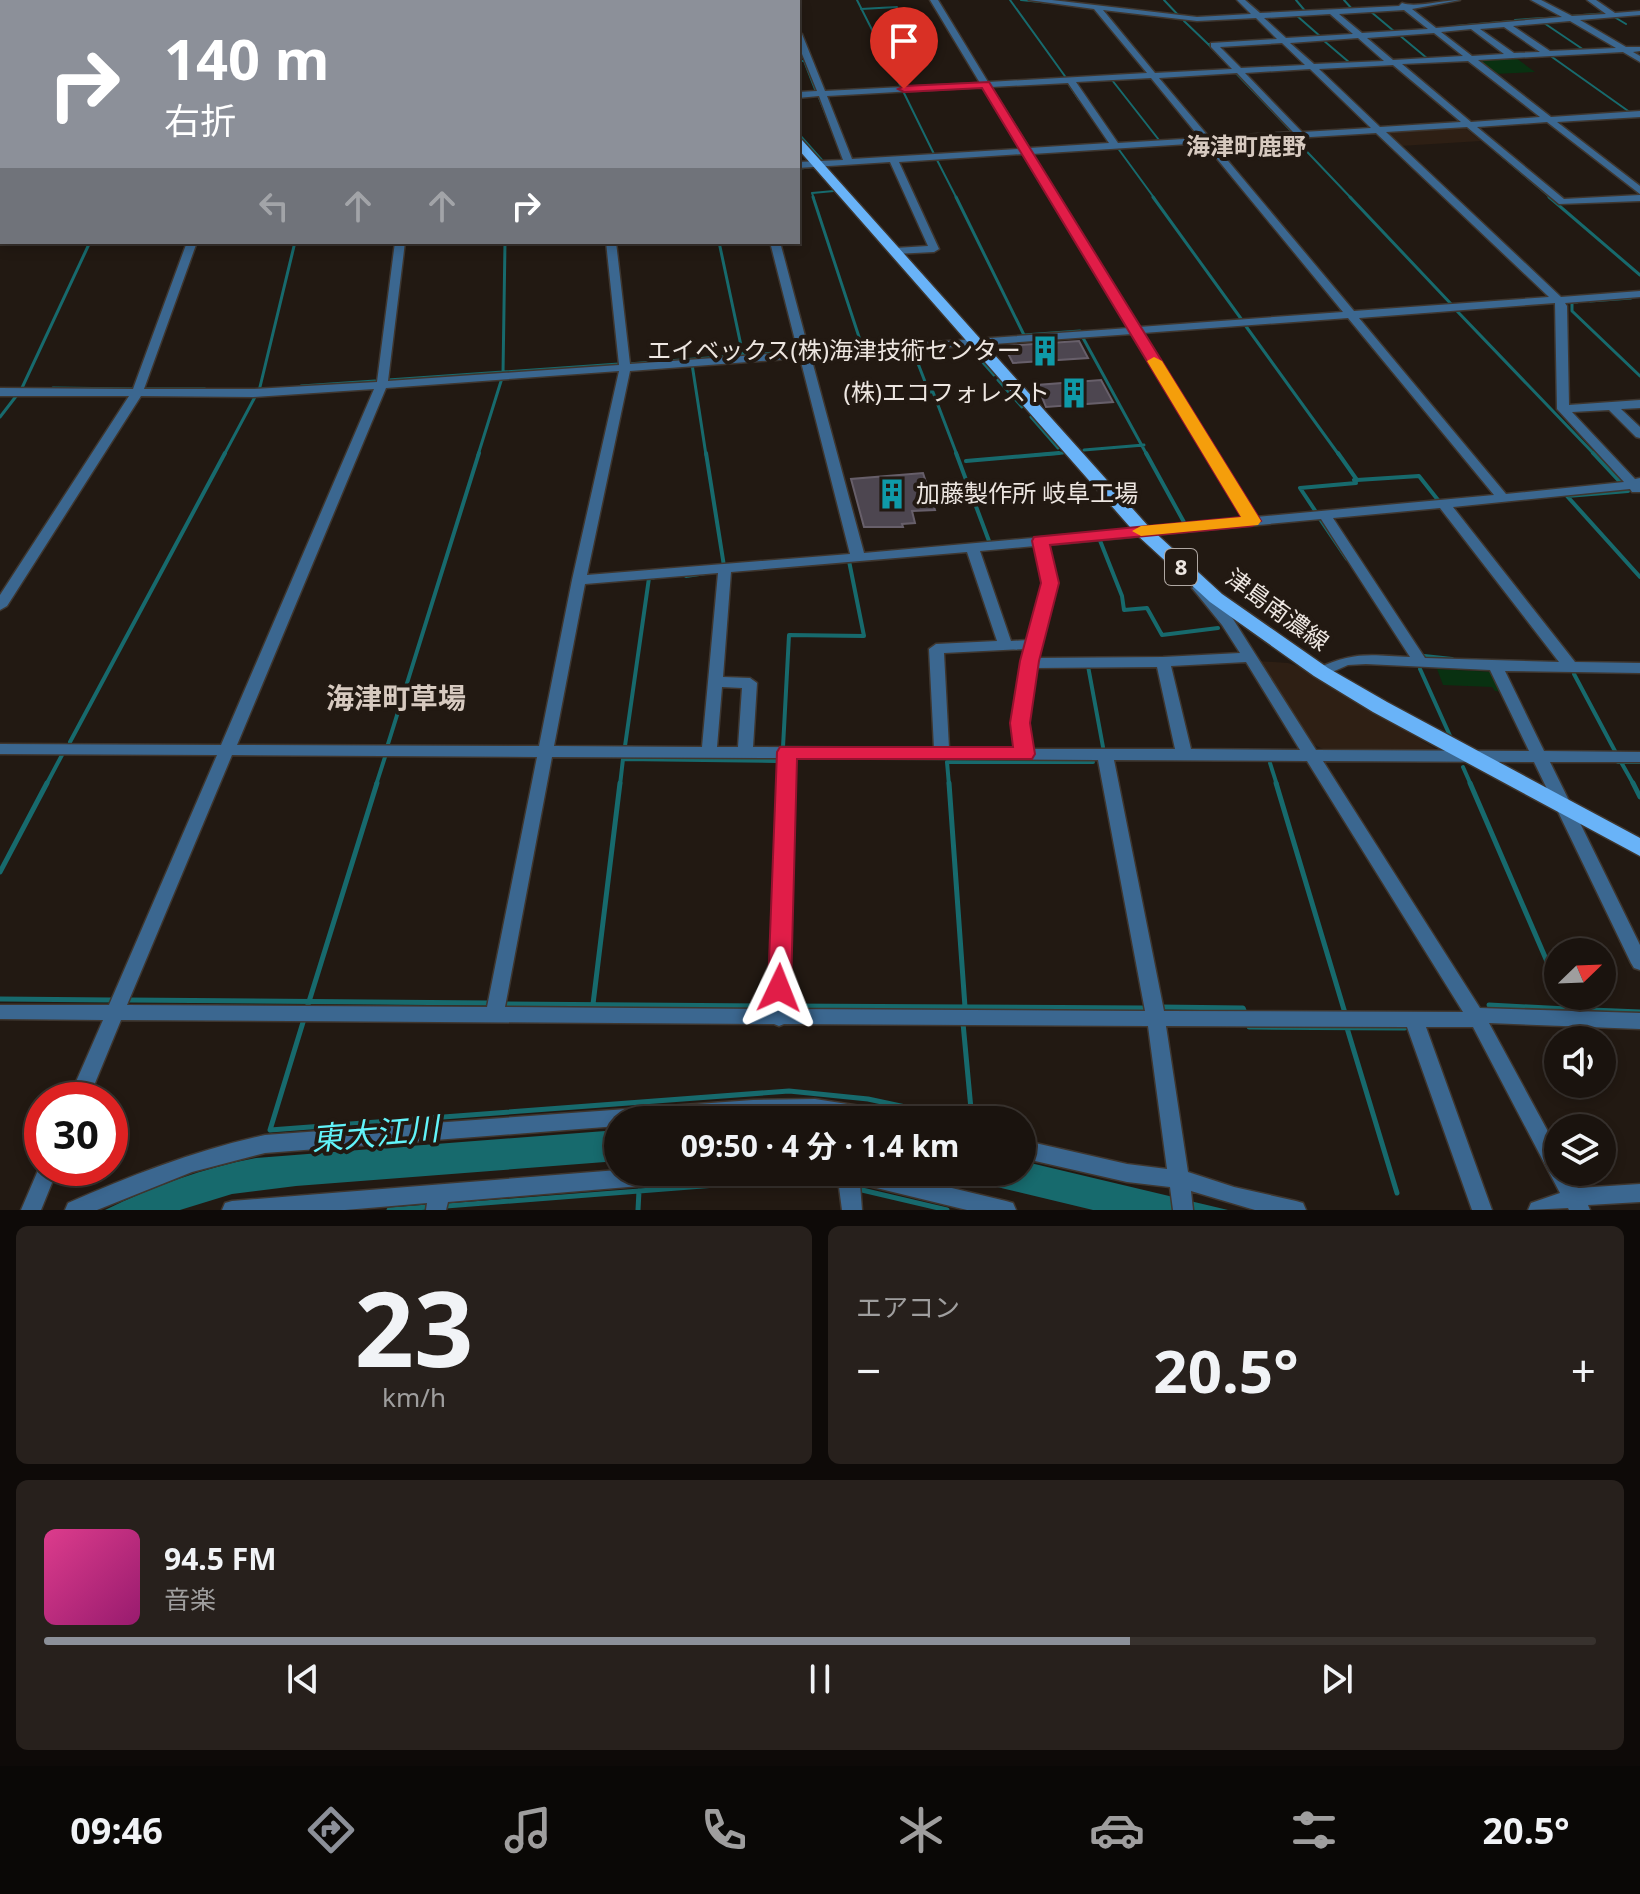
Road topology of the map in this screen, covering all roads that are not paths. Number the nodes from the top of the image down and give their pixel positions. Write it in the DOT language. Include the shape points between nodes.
graph roads {
  1 [pos="934,0"];
  2 [pos="1033,0"];
  3 [pos="1241,0"];
  4 [pos="1328,0"];
  5 [pos="1395,0"];
  6 [pos="1535,0"];
  7 [pos="1591,0"];
  8 [pos="1451,1"];
  9 [pos="1080,3"];
  10 [pos="1096,7"];
  11 [pos="1406,8"];
  12 [pos="1336,12"];
  13 [pos="1640,13"];
  14 [pos="1612,14"];
  15 [pos="1258,16"];
  16 [pos="1568,17"];
  17 [pos="1504,23"];
  18 [pos="1471,26"];
  19 [pos="1435,30"];
  20 [pos="1359,35"];
  21 [pos="800,39"];
  22 [pos="1283,40"];
  23 [pos="1640,49"];
  24 [pos="1625,50"];
  25 [pos="1550,55"];
  26 [pos="1512,56"];
  27 [pos="1471,59"];
  28 [pos="1640,60"];
  29 [pos="1394,63"];
  30 [pos="1312,67"];
  31 [pos="1236,71"];
  32 [pos="1150,76"];
  33 [pos="1070,80"];
  34 [pos="986,85"];
  35 [pos="822,94"];
  36 [pos="800,95"];
  37 [pos="1640,114"];
  38 [pos="1550,121"];
  39 [pos="1470,126"];
  40 [pos="1379,131"];
  41 [pos="1296,134"];
  42 [pos="1206,141"];
  43 [pos="800,144"];
  44 [pos="1115,145"];
  45 [pos="1026,152"];
  46 [pos="848,160"];
  47 [pos="893,160"];
  48 [pos="800,165"];
  49 [pos="819,165"];
  50 [pos="800,171"];
  51 [pos="1640,191"];
  52 [pos="1640,198"];
  53 [pos="191,244"];
  54 [pos="400,244"];
  55 [pos="611,244"];
  56 [pos="776,244"];
  57 [pos="895,251"];
  58 [pos="1637,296"];
  59 [pos="1558,300"];
  60 [pos="1350,315"];
  61 [pos="1135,330"];
  62 [pos="976,342"];
  63 [pos="805,354"];
  64 [pos="625,368"];
  65 [pos="382,385"];
  66 [pos="0,392"];
  67 [pos="137,393"];
  68 [pos="1640,404"];
  69 [pos="1612,406"];
  70 [pos="1563,409"];
  71 [pos="1640,434"];
  72 [pos="1638,486"];
  73 [pos="1503,498"];
  74 [pos="1443,503"];
  75 [pos="1324,514"];
  76 [pos="1252,521"];
  77 [pos="1143,531"];
  78 [pos="1041,541"];
  79 [pos="972,548"];
  80 [pos="858,557"];
  81 [pos="725,568"];
  82 [pos="1187,573"];
  83 [pos="579,580"];
  84 [pos="0,606"];
  85 [pos="1034,644"];
  86 [pos="1006,646"];
  87 [pos="1249,657"];
  88 [pos="1163,662"];
  89 [pos="1421,662"];
  90 [pos="1029,663"];
  91 [pos="1495,666"];
  92 [pos="1571,667"];
  93 [pos="1640,668"];
  94 [pos="1321,672"];
  95 [pos="715,682"];
  96 [pos="0,749"];
  97 [pos="228,751"];
  98 [pos="547,751"];
  99 [pos="709,752"];
  100 [pos="745,752"];
  101 [pos="787,752"];
  102 [pos="942,754"];
  103 [pos="1025,754"];
  104 [pos="1105,754"];
  105 [pos="1184,754"];
  106 [pos="1311,755"];
  107 [pos="1470,756"];
  108 [pos="1539,757"];
  109 [pos="1640,757"];
  110 [pos="1564,807"];
  111 [pos="1640,848"];
  112 [pos="1640,963"];
  113 [pos="0,1012"];
  114 [pos="116,1013"];
  115 [pos="495,1013"];
  116 [pos="779,1018"];
  117 [pos="1476,1018"];
  118 [pos="1156,1019"];
  119 [pos="1414,1020"];
  120 [pos="1640,1021"];
  121 [pos="86,1082"];
  122 [pos="604,1119"];
  123 [pos="1544,1143"];
  124 [pos="1036,1152"];
  125 [pos="604,1183"];
  126 [pos="41,1186"];
  127 [pos="849,1186"];
  128 [pos="906,1186"];
  129 [pos="1181,1193"];
  130 [pos="1640,1193"];
  131 [pos="438,1201"];
  132 [pos="1576,1203"];
  133 [pos="31,1210"];
  134 [pos="75,1210"];
  135 [pos="232,1210"];
  136 [pos="852,1210"];
  137 [pos="1006,1210"];
  138 [pos="1296,1210"];
  139 [pos="1482,1210"];
  140 [pos="1538,1210"];
  1 -- 34 [label="street"];
  2 -- 9 [label="street"];
  3 -- 15 [label="street"];
  4 -- 12 [label="street"];
  5 -- 11 [label="street"];
  6 -- 16 [label="street"];
  7 -- 14 [label="street"];
  8 -- 11 [label="street"];
  9 -- 10 [label="street"];
  10 -- 15 [label="street" via="1183,18"];
  10 -- 32 [label="street"];
  11 -- 12 [label="street"];
  11 -- 19 [label="street"];
  12 -- 15 [label="street"];
  12 -- 20 [label="street"];
  13 -- 14 [label="street"];
  14 -- 16 [label="street"];
  15 -- 22 [label="street"];
  16 -- 17 [label="street"];
  16 -- 24 [label="street"];
  17 -- 18 [label="street"];
  17 -- 25 [label="street"];
  18 -- 19 [label="street"];
  18 -- 26 [label="street"];
  19 -- 20 [label="street"];
  19 -- 27 [label="street"];
  20 -- 22 [label="street"];
  20 -- 29 [label="street"];
  21 -- 35 [label="street"];
  22 -- 30 [label="street"];
  22 -- 31 [label="street" via="1214,45"];
  23 -- 24 [label="street"];
  24 -- 25 [label="street"];
  24 -- 28 [label="street"];
  25 -- 26 [label="street"];
  26 -- 27 [label="street"];
  27 -- 29 [label="street"];
  27 -- 38 [label="street"];
  29 -- 30 [label="street"];
  29 -- 39 [label="street"];
  30 -- 31 [label="street"];
  30 -- 40 [label="street"];
  31 -- 32 [label="street"];
  31 -- 41 [label="street"];
  32 -- 33 [label="street"];
  32 -- 42 [label="street"];
  33 -- 34 [label="street"];
  33 -- 44 [label="street"];
  34 -- 35 [label="street"];
  34 -- 45 [label="street"];
  35 -- 36 [label="street"];
  35 -- 46 [label="street"];
  37 -- 38 [label="street"];
  38 -- 39 [label="street"];
  38 -- 51 [label="street"];
  39 -- 40 [label="street"];
  39 -- 52 [label="street" via="1562,202"];
  40 -- 41 [label="street"];
  40 -- 59 [label="street"];
  41 -- 42 [label="street"];
  42 -- 44 [label="street"];
  42 -- 60 [label="street"];
  43 -- 49 [label="main road, 津島南濃線 / 8"];
  44 -- 45 [label="street"];
  45 -- 47 [label="street"];
  45 -- 61 [label="street"];
  46 -- 47 [label="street"];
  46 -- 49 [label="street"];
  47 -- 57 [label="street" via="934,249"];
  48 -- 49 [label="street"];
  49 -- 50 [label="street"];
  49 -- 57 [label="main road, 津島南濃線 / 8"];
  53 -- 67 [label="street"];
  54 -- 65 [label="street"];
  55 -- 64 [label="street"];
  56 -- 63 [label="street"];
  57 -- 62 [label="main road, 津島南濃線 / 8"];
  58 -- 59 [label="street"];
  59 -- 60 [label="street"];
  59 -- 70 [label="street"];
  60 -- 61 [label="street"];
  60 -- 73 [label="street"];
  61 -- 62 [label="street"];
  61 -- 76 [label="street"];
  62 -- 63 [label="street"];
  62 -- 77 [label="main road, 津島南濃線 / 8"];
  63 -- 64 [label="street"];
  63 -- 80 [label="street"];
  64 -- 65 [label="street"];
  64 -- 83 [label="street"];
  65 -- 67 [label="street"];
  65 -- 97 [label="street"];
  66 -- 67 [label="street"];
  67 -- 84 [label="street"];
  68 -- 69 [label="street"];
  69 -- 70 [label="street"];
  69 -- 71 [label="street"];
  70 -- 72 [label="street"];
  72 -- 73 [label="street"];
  73 -- 74 [label="street"];
  74 -- 75 [label="street"];
  74 -- 92 [label="street"];
  75 -- 76 [label="street"];
  75 -- 89 [label="street"];
  76 -- 77 [label="street"];
  77 -- 78 [label="street"];
  77 -- 82 [label="main road, 津島南濃線 / 8"];
  78 -- 79 [label="street"];
  78 -- 85 [label="street" via="1050,583"];
  79 -- 80 [label="street"];
  79 -- 86 [label="street"];
  80 -- 81 [label="street"];
  81 -- 83 [label="street"];
  81 -- 95 [label="street"];
  82 -- 87 [label="street"];
  82 -- 94 [label="main road, 津島南濃線 / 8"];
  83 -- 98 [label="street"];
  85 -- 86 [label="street"];
  85 -- 90 [label="street"];
  86 -- 102 [label="street" via="936,649"];
  87 -- 88 [label="street"];
  87 -- 106 [label="street"];
  88 -- 90 [label="street"];
  88 -- 105 [label="street"];
  89 -- 91 [label="street"];
  89 -- 94 [label="street" via="1345,661"];
  90 -- 103 [label="street" via="1020,723"];
  91 -- 92 [label="street"];
  91 -- 108 [label="street"];
  92 -- 93 [label="street"];
  94 -- 107 [label="main road, 津島南濃線 / 8"];
  95 -- 99 [label="street"];
  95 -- 100 [label="street" via="750,683"];
  96 -- 97 [label="street"];
  97 -- 98 [label="street"];
  97 -- 114 [label="street"];
  98 -- 99 [label="street"];
  98 -- 115 [label="street"];
  99 -- 100 [label="street"];
  100 -- 101 [label="street"];
  101 -- 102 [label="street"];
  101 -- 116 [label="street"];
  102 -- 103 [label="street"];
  103 -- 104 [label="street"];
  104 -- 105 [label="street"];
  104 -- 118 [label="street"];
  105 -- 106 [label="street"];
  106 -- 107 [label="street"];
  106 -- 117 [label="street"];
  107 -- 108 [label="street"];
  107 -- 110 [label="main road, 津島南濃線 / 8"];
  108 -- 109 [label="street"];
  108 -- 110 [label="street"];
  110 -- 111 [label="main road, 津島南濃線 / 8"];
  110 -- 112 [label="street"];
  113 -- 114 [label="street"];
  114 -- 115 [label="street"];
  114 -- 121 [label="street"];
  115 -- 116 [label="street"];
  116 -- 118 [label="street"];
  117 -- 119 [label="street"];
  117 -- 120 [label="street"];
  117 -- 123 [label="street"];
  118 -- 119 [label="street"];
  118 -- 129 [label="street"];
  119 -- 139 [label="street"];
  122 -- 134 [label="street" via="265,1144 161,1171"];
  124 -- 129 [label="street" via="1127,1173"];
  125 -- 131 [label="street"];
  126 -- 133 [label="street"];
  127 -- 136 [label="street"];
  128 -- 137 [label="street"];
  129 -- 138 [label="street" via="1234,1196"];
  130 -- 132 [label="street"];
  131 -- 135 [label="street"];
  132 -- 140 [label="street"];
}
